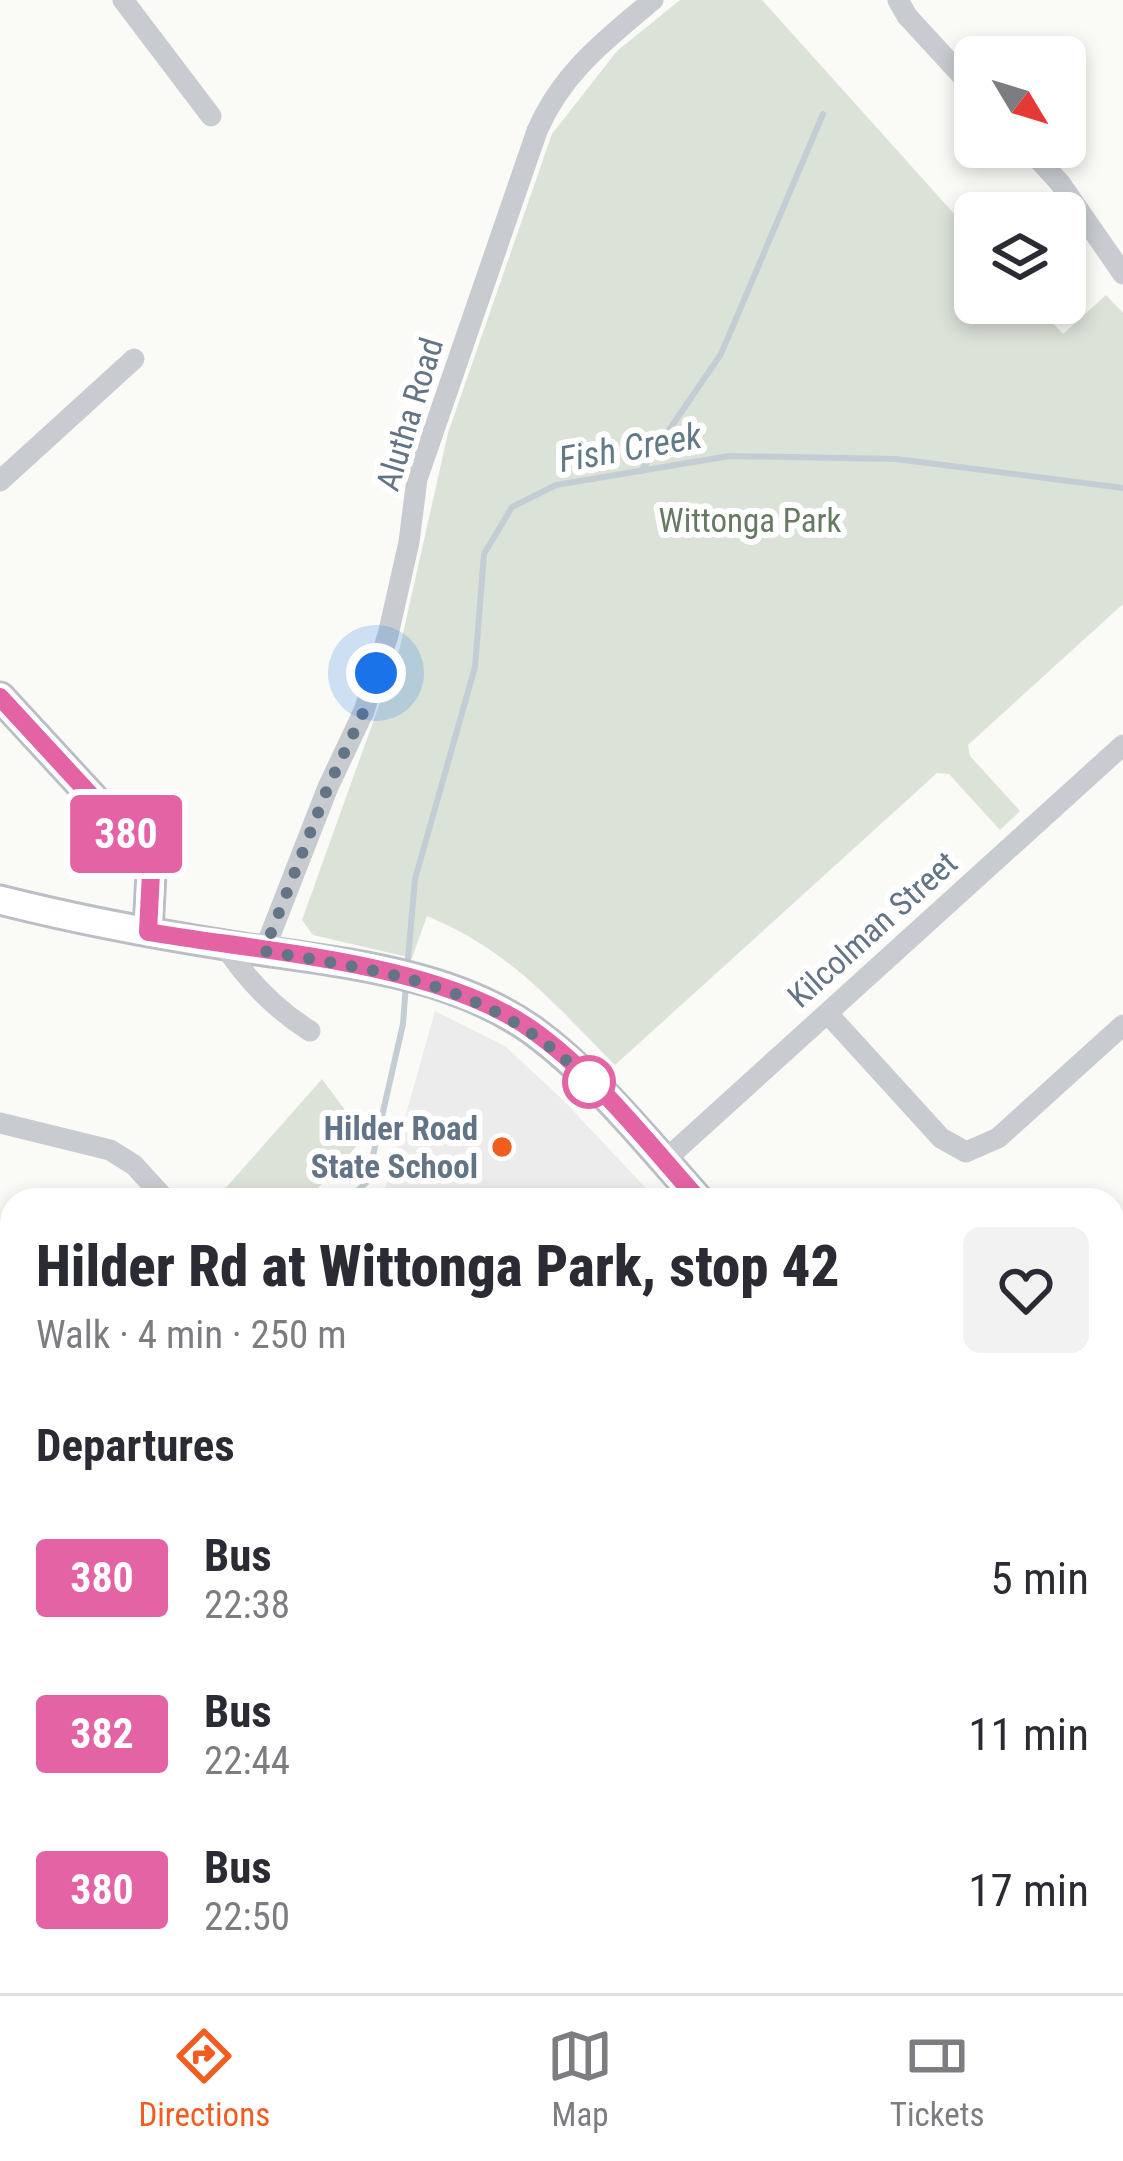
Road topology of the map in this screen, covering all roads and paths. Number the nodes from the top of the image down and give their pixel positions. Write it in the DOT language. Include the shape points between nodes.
graph roads {
  1 [pos="652,0"];
  2 [pos="898,0"];
  3 [pos="138,5"];
  4 [pos="954,67"];
  5 [pos="212,116"];
  6 [pos="1046,168"];
  7 [pos="1123,274"];
  8 [pos="134,359"];
  9 [pos="0,481"];
  10 [pos="0,697"];
  11 [pos="1123,746"];
  12 [pos="0,900"];
  13 [pos="148,932"];
  14 [pos="224,945"];
  15 [pos="264,951"];
  16 [pos="828,1014"];
  17 [pos="1123,1025"];
  18 [pos="310,1031"];
  19 [pos="0,1123"];
  20 [pos="664,1162"];
  21 [pos="155,1188"];
  22 [pos="688,1188"];
  1 -- 15 [label="street, Alutha Road" via="571,72 537,131 417,479 388,635 364,711"];
  2 -- 4 [label="street"];
  3 -- 5 [label="street"];
  6 -- 7 [label="street"];
  8 -- 9 [label="street"];
  10 -- 13 [label="street" via="142,851 151,873"];
  11 -- 16 [label="street, Kilcolman Street"];
  12 -- 13 [label="street"];
  13 -- 14 [label="street"];
  14 -- 15 [label="street"];
  14 -- 18 [label="street" via="244,975"];
  15 -- 20 [label="street" via="417,979 529,1028"];
  16 -- 17 [label="street" via="941,1138 966,1152 998,1138"];
  16 -- 20 [label="street, Kilcolman Street"];
  19 -- 21 [label="street" via="110,1150"];
  20 -- 22 [label="street"];
}
